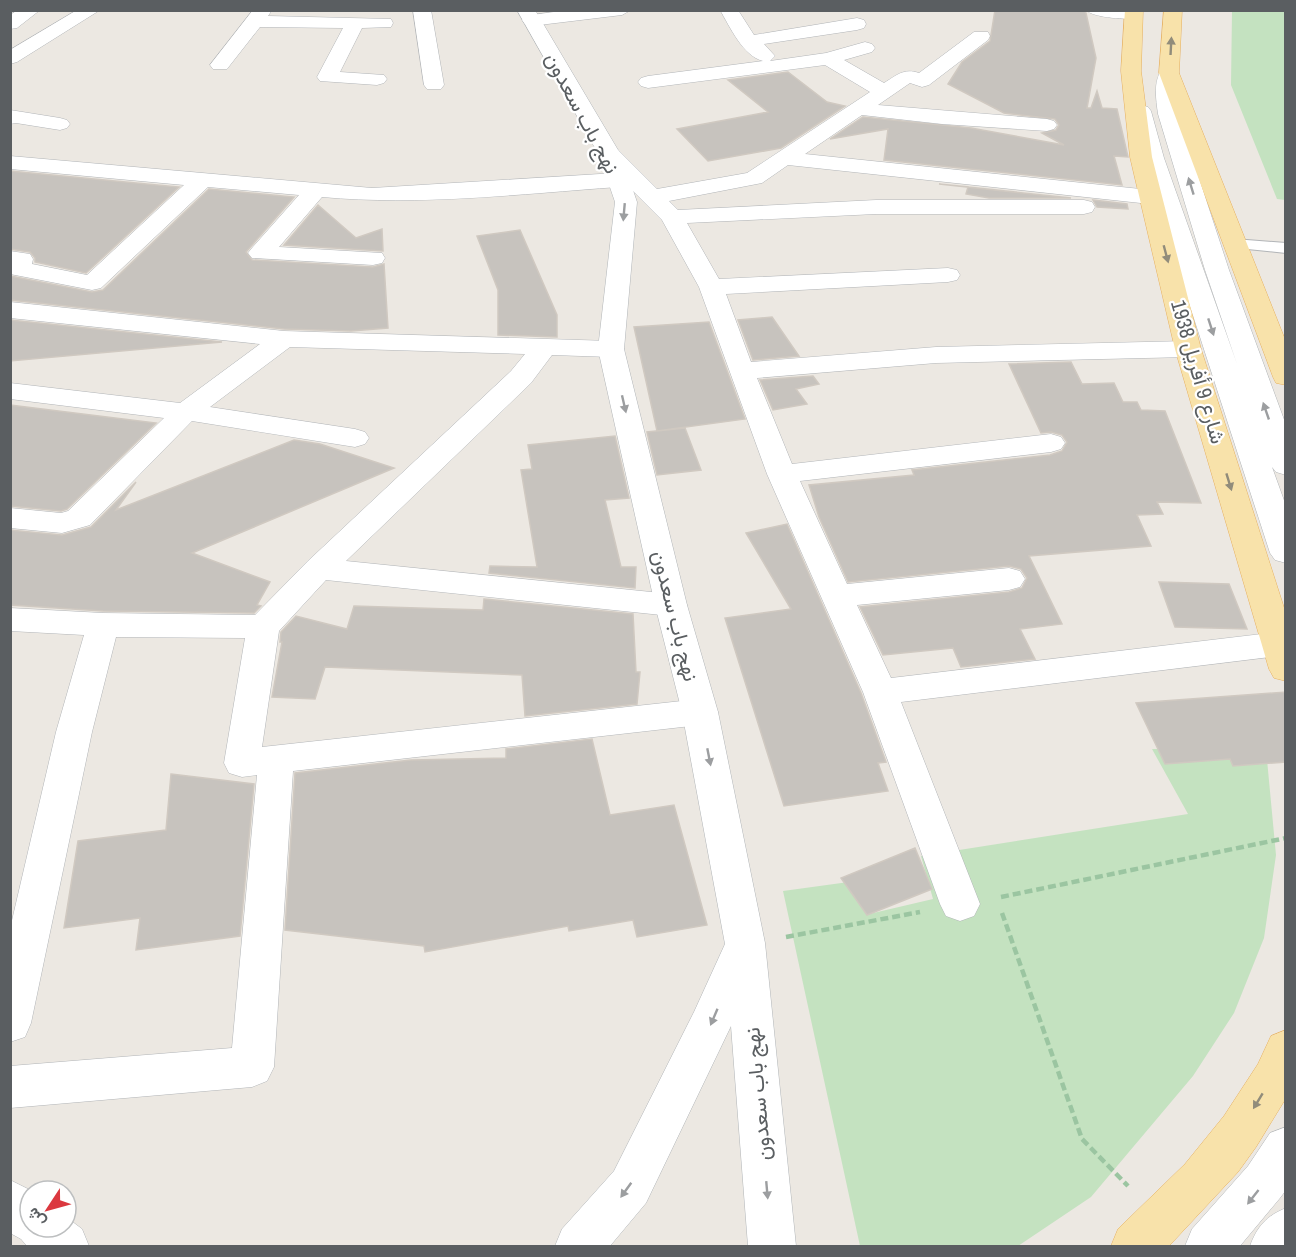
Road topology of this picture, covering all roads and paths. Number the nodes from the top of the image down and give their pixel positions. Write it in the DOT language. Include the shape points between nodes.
graph roads {
  1 [pos="31,10"];
  2 [pos="91,10"];
  3 [pos="422,10"];
  4 [pos="622,10"];
  5 [pos="729,10"];
  6 [pos="1095,10"];
  7 [pos="1173,10"];
  8 [pos="1133,12"];
  9 [pos="528,15"];
  10 [pos="258,16"];
  11 [pos="355,23"];
  12 [pos="384,23"];
  13 [pos="10,24"];
  14 [pos="857,24"];
  15 [pos="981,36"];
  16 [pos="749,41"];
  17 [pos="865,48"];
  18 [pos="10,58"];
  19 [pos="828,59"];
  20 [pos="220,65"];
  21 [pos="776,66"];
  22 [pos="1131,71"];
  23 [pos="1169,73"];
  24 [pos="377,79"];
  25 [pos="648,82"];
  26 [pos="434,85"];
  27 [pos="885,92"];
  28 [pos="860,109"];
  29 [pos="10,118"];
  30 [pos="60,124"];
  31 [pos="1047,125"];
  32 [pos="785,158"];
  33 [pos="10,162"];
  34 [pos="38,165"];
  35 [pos="614,167"];
  36 [pos="204,178"];
  37 [pos="10,187"];
  38 [pos="316,189"];
  39 [pos="1150,197"];
  40 [pos="662,207"];
  41 [pos="1084,207"];
  42 [pos="1233,244"];
  43 [pos="1286,248"];
  44 [pos="10,258"];
  45 [pos="373,258"];
  46 [pos="948,275"];
  47 [pos="711,287"];
  48 [pos="10,310"];
  49 [pos="284,339"];
  50 [pos="544,348"];
  51 [pos="611,349"];
  52 [pos="1188,349"];
  53 [pos="741,371"];
  54 [pos="1286,377"];
  55 [pos="10,391"];
  56 [pos="186,412"];
  57 [pos="355,438"];
  58 [pos="1052,443"];
  59 [pos="1286,466"];
  60 [pos="782,474"];
  61 [pos="10,518"];
  62 [pos="1286,553"];
  63 [pos="319,569"];
  64 [pos="1009,579"];
  65 [pos="837,596"];
  66 [pos="671,605"];
  67 [pos="10,619"];
  68 [pos="103,625"];
  69 [pos="263,627"];
  70 [pos="1282,657"];
  71 [pos="880,692"];
  72 [pos="700,712"];
  73 [pos="276,761"];
  74 [pos="1286,838"];
  75 [pos="960,903"];
  76 [pos="745,943"];
  77 [pos="10,1023"];
  78 [pos="1286,1050"];
  79 [pos="10,1087"];
  80 [pos="1286,1149"];
  81 [pos="1128,1186"];
  82 [pos="1286,1232"];
  83 [pos="579,1246"];
  84 [pos="771,1246"];
  85 [pos="1135,1246"];
  86 [pos="1209,1246"];
  87 [pos="1274,1246"];
  1 -- 13 [label="street"];
  2 -- 18 [label="street"];
  3 -- 26 [label="street"];
  4 -- 9 [label="street"];
  5 -- 16 [label="street"];
  6 -- 8 [label="street"];
  23 -- 7 [label="main road, one-way"];
  8 -- 22 [label="main road, شارع 9 أفريل 1938"];
  9 -- 35 [label="street, نهج باب سعدون"];
  10 -- 11 [label="street"];
  10 -- 20 [label="street"];
  11 -- 12 [label="street"];
  11 -- 24 [label="street" via="327,77"];
  14 -- 16 [label="street"];
  15 -- 27 [label="street" via="922,81 908,76"];
  16 -- 21 [label="street"];
  17 -- 19 [label="street"];
  19 -- 21 [label="street"];
  19 -- 27 [label="street"];
  21 -- 25 [label="street"];
  22 -- 39 [label="main road, شارع 9 أفريل 1938"];
  22 -- 62 [label="street, شارع 9 أفريل 1938, one-way" via="1153,158"];
  23 -- 42 [label="main road"];
  59 -- 23 [label="street, one-way" via="1216,270 1168,114 1165,92"];
  27 -- 28 [label="street"];
  28 -- 31 [label="street"];
  28 -- 32 [label="street"];
  29 -- 30 [label="street"];
  32 -- 39 [label="street"];
  32 -- 40 [label="street" via="754,178"];
  33 -- 34 [label="street"];
  34 -- 36 [label="street"];
  34 -- 37 [label="street"];
  35 -- 38 [label="street" via="452,192 372,195"];
  35 -- 40 [label="street"];
  35 -- 51 [label="street, نهج باب سعدون, one-way" via="626,202"];
  36 -- 38 [label="street"];
  36 -- 44 [label="street" via="92,283 18,269 21,259"];
  38 -- 45 [label="street" via="260,253"];
  39 -- 52 [label="main road, شارع 9 أفريل 1938, one-way"];
  40 -- 41 [label="street"];
  40 -- 47 [label="street"];
  42 -- 43 [label="lane"];
  42 -- 54 [label="main road"];
  46 -- 47 [label="street"];
  47 -- 53 [label="street"];
  48 -- 49 [label="street"];
  49 -- 50 [label="street"];
  49 -- 56 [label="street"];
  50 -- 51 [label="street"];
  50 -- 63 [label="street" via="521,376"];
  51 -- 66 [label="street, نهج باب سعدون, one-way"];
  52 -- 53 [label="street" via="936,355"];
  52 -- 70 [label="main road, شارع 9 أفريل 1938, one-way"];
  53 -- 60 [label="street"];
  55 -- 56 [label="street"];
  56 -- 57 [label="street"];
  56 -- 61 [label="street" via="79,518 62,523"];
  58 -- 60 [label="street"];
  60 -- 65 [label="street"];
  63 -- 66 [label="street"];
  63 -- 69 [label="street"];
  64 -- 65 [label="street"];
  65 -- 71 [label="street"];
  66 -- 72 [label="street, نهج باب سعدون"];
  67 -- 68 [label="street"];
  68 -- 69 [label="street"];
  68 -- 77 [label="street" via="74,732"];
  69 -- 73 [label="street" via="242,763"];
  70 -- 71 [label="street"];
  71 -- 75 [label="street"];
  72 -- 73 [label="street"];
  72 -- 76 [label="street, نهج باب سعدون, one-way"];
  73 -- 79 [label="street" via="252,1067"];
  74 -- 81 [label="path" via="997,898 1082,1139"];
  75 -- 76 [label="path"];
  76 -- 83 [label="street, one-way" via="711,1023 630,1186"];
  76 -- 84 [label="street, نهج باب سعدون, one-way"];
  78 -- 85 [label="main road, one-way" via="1232,1143 1200,1184"];
  80 -- 86 [label="street, one-way" via="1258,1190"];
  82 -- 87 [label="street"];
}
